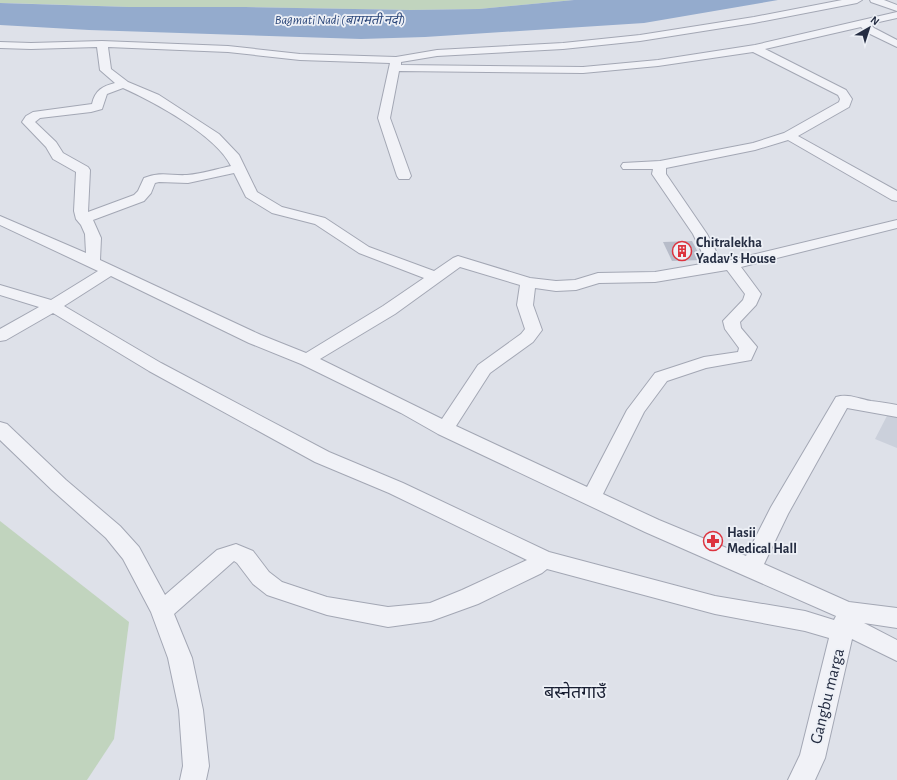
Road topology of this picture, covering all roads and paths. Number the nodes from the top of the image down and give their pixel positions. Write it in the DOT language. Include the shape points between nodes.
graph roads {
  1 [pos="857,0"];
  2 [pos="875,0"];
  3 [pos="897,8"];
  4 [pos="897,15"];
  5 [pos="865,22"];
  6 [pos="0,44"];
  7 [pos="102,44"];
  8 [pos="897,44"];
  9 [pos="755,48"];
  10 [pos="395,64"];
  11 [pos="124,84"];
  12 [pos="789,136"];
  13 [pos="660,165"];
  14 [pos="628,166"];
  15 [pos="238,168"];
  16 [pos="404,176"];
  17 [pos="897,197"];
  18 [pos="83,219"];
  19 [pos="0,220"];
  20 [pos="897,224"];
  21 [pos="92,262"];
  22 [pos="723,266"];
  23 [pos="110,270"];
  24 [pos="436,277"];
  25 [pos="528,282"];
  26 [pos="0,290"];
  27 [pos="53,306"];
  28 [pos="0,336"];
  29 [pos="307,360"];
  30 [pos="897,411"];
  31 [pos="0,429"];
  32 [pos="445,429"];
  33 [pos="592,497"];
  34 [pos="544,559"];
  35 [pos="751,568"];
  36 [pos="162,611"];
  37 [pos="897,618"];
  38 [pos="845,622"];
  39 [pos="897,651"];
  40 [pos="193,780"];
  41 [pos="801,780"];
  1 -- 10 [label="street" via="640,38 437,54"];
  2 -- 3 [label="street"];
  4 -- 5 [label="street"];
  5 -- 8 [label="street" via="870,30"];
  5 -- 9 [label="street"];
  6 -- 7 [label="street"];
  7 -- 10 [label="street" via="228,49 300,58"];
  7 -- 11 [label="street" via="106,70"];
  9 -- 10 [label="street" via="658,63 583,70"];
  9 -- 12 [label="street" via="842,93 846,99 845,104"];
  10 -- 16 [label="street" via="384,118"];
  11 -- 15 [label="street" via="155,98 214,137 232,155"];
  11 -- 18 [label="street" via="103,91 98,106 37,115 28,122 51,145 58,156 83,170"];
  12 -- 13 [label="street" via="755,146"];
  12 -- 17 [label="street"];
  13 -- 14 [label="street"];
  13 -- 22 [label="street" via="659,174"];
  15 -- 18 [label="street" via="189,179 159,176 149,181 139,198"];
  15 -- 24 [label="street" via="251,194 277,210 320,221 364,250"];
  18 -- 21 [label="street" via="92,231"];
  19 -- 21 [label="street"];
  20 -- 22 [label="street"];
  21 -- 23 [label="street"];
  22 -- 25 [label="street" via="655,277 598,278 576,285 556,286"];
  22 -- 33 [label="street" via="753,294 750,302 731,321 733,329 748,347 745,356 704,363 661,377 636,410"];
  23 -- 27 [label="street"];
  23 -- 29 [label="street" via="255,339"];
  24 -- 25 [label="street" via="458,261"];
  24 -- 29 [label="street" via="389,310"];
  25 -- 32 [label="street" via="524,305 534,330 527,338 484,369"];
  26 -- 27 [label="street"];
  27 -- 28 [label="street"];
  27 -- 34 [label="street" via="155,367 322,457 396,488"];
  29 -- 32 [label="street"];
  30 -- 35 [label="street" via="842,401 778,513"];
  31 -- 36 [label="street" via="113,532 131,553"];
  32 -- 33 [label="street"];
  33 -- 35 [label="street" via="652,526"];
  34 -- 36 [label="street" via="534,567 431,612 388,617 327,606 275,589 261,578 245,557 236,552 225,556"];
  34 -- 38 [label="street" via="715,605 804,621"];
  35 -- 38 [label="street"];
  36 -- 40 [label="street" via="180,658 191,710 196,766"];
  37 -- 38 [label="street"];
  38 -- 39 [label="street"];
  38 -- 41 [label="street, Gangbu marga" via="812,758"];
}
